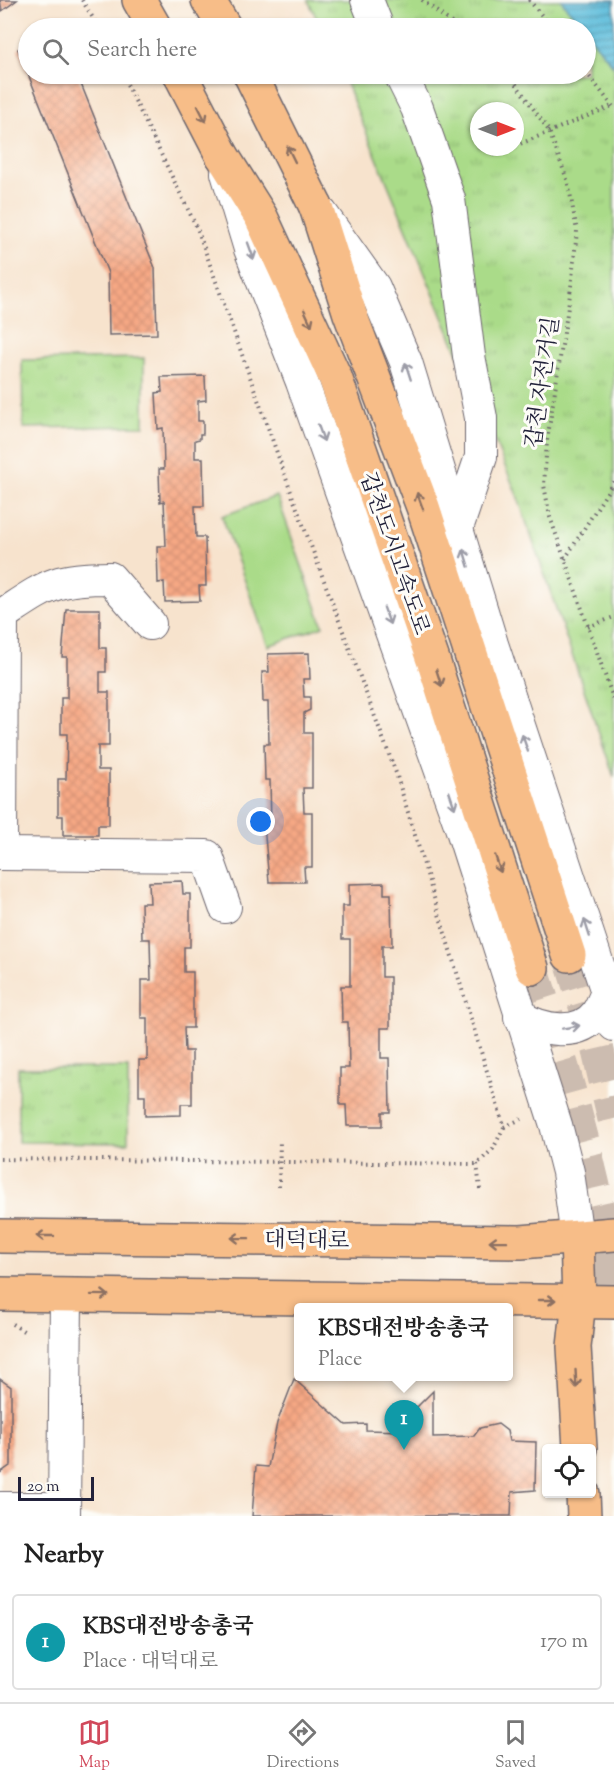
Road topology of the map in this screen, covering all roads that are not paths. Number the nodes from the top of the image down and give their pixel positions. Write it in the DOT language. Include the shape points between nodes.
graph roads {
  1 [pos="139,0"];
  2 [pos="208,0"];
  3 [pos="367,0"];
  4 [pos="149,18"];
  5 [pos="219,18"];
  6 [pos="374,18"];
  7 [pos="185,84"];
  8 [pos="255,84"];
  9 [pos="405,84"];
  10 [pos="222,155"];
  11 [pos="316,207"];
  12 [pos="457,528"];
  13 [pos="1,615"];
  14 [pos="150,624"];
  15 [pos="1,854"];
  16 [pos="225,907"];
  17 [pos="569,956"];
  18 [pos="532,968"];
  19 [pos="607,992"];
  20 [pos="520,1017"];
  21 [pos="614,1025"];
  22 [pos="614,1234"];
  23 [pos="0,1236"];
  24 [pos="577,1238"];
  25 [pos="0,1294"];
  26 [pos="66,1295"];
  27 [pos="579,1300"];
  28 [pos="614,1302"];
  29 [pos="580,1444"];
  30 [pos="583,1498"];
  31 [pos="0,1508"];
  32 [pos="64,1512"];
  33 [pos="584,1516"];
  1 -- 4 [label="main road"];
  2 -- 5 [label="main road"];
  3 -- 6 [label="street"];
  7 -- 10 [label="main road, 갑천도시고속도로, one-way"];
  11 -- 8 [label="main road, 갑천도시고속도로, one-way"];
  9 -- 12 [label="street" via="449,199 481,418 481,457"];
  10 -- 18 [label="main road, 갑천도시고속도로, one-way" via="261,217 335,377 433,660"];
  10 -- 20 [label="street, one-way" via="250,249 302,382 461,827"];
  12 -- 11 [label="street, one-way" via="406,362 374,287"];
  17 -- 11 [label="main road, 갑천도시고속도로, one-way" via="445,573 350,314"];
  19 -- 12 [label="street, one-way"];
  13 -- 14 [label="street" via="49,584 74,578 110,578"];
  13 -- 15 [label="street"];
  15 -- 16 [label="street" via="207,856"];
  20 -- 19 [label="street, one-way" via="533,1025 577,1028 596,1015"];
  19 -- 21 [label="street"];
  20 -- 24 [label="street" via="566,1163"];
  22 -- 24 [label="main road, 대덕대로"];
  24 -- 23 [label="main road, 대덕대로, one-way" via="521,1242"];
  24 -- 27 [label="main road"];
  25 -- 26 [label="main road"];
  26 -- 27 [label="main road, one-way"];
  26 -- 32 [label="street"];
  27 -- 28 [label="main road"];
  27 -- 29 [label="main road, one-way" via="574,1347"];
  30 -- 33 [label="main road"];
  31 -- 32 [label="street"];
}
